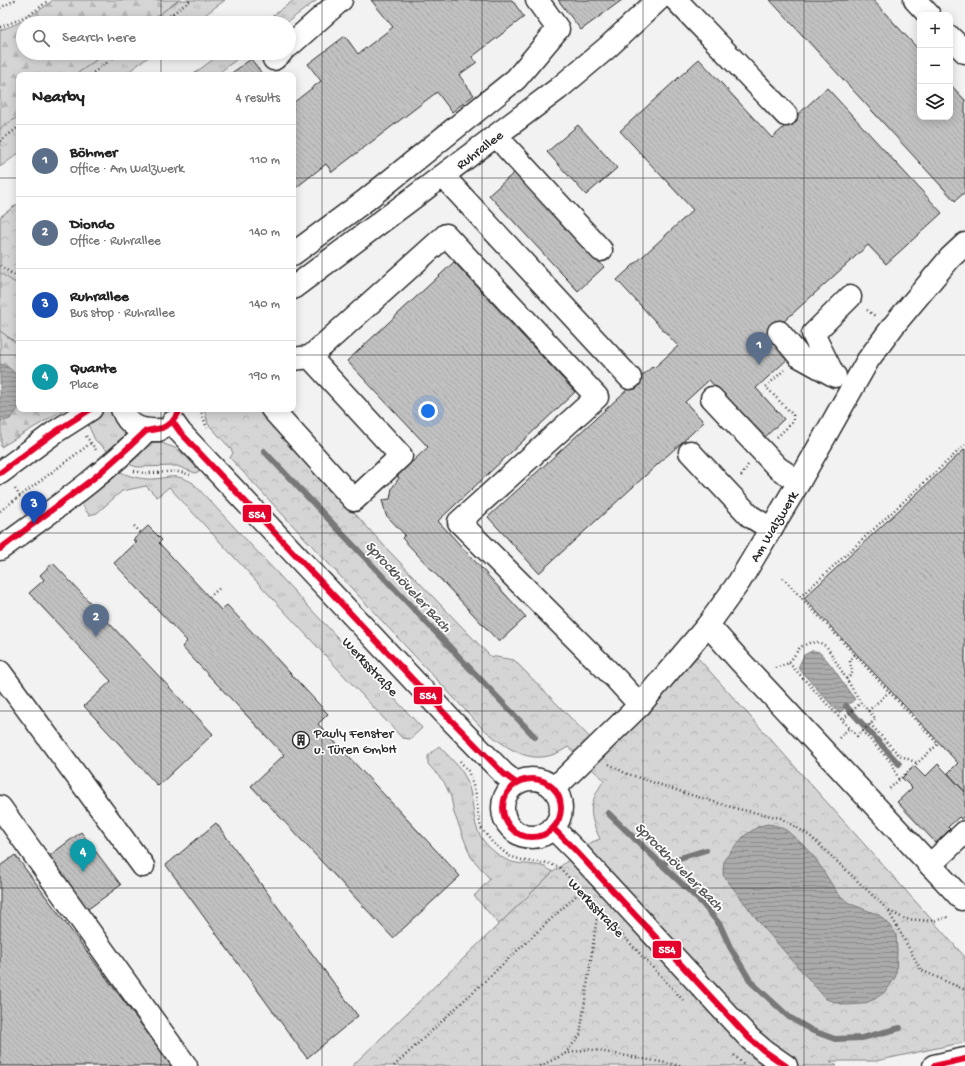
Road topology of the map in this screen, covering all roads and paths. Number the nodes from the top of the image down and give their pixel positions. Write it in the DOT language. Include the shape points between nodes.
graph roads {
  1 [pos="14,0"];
  2 [pos="48,0"];
  3 [pos="191,0"];
  4 [pos="341,0"];
  5 [pos="537,0"];
  6 [pos="658,0"];
  7 [pos="676,0"];
  8 [pos="915,0"];
  9 [pos="0,8"];
  10 [pos="926,12"];
  11 [pos="172,14"];
  12 [pos="24,16"];
  13 [pos="169,16"];
  14 [pos="16,20"];
  15 [pos="0,27"];
  16 [pos="296,39"];
  17 [pos="953,40"];
  18 [pos="965,52"];
  19 [pos="110,60"];
  20 [pos="94,72"];
  21 [pos="786,115"];
  22 [pos="16,129"];
  23 [pos="497,136"];
  24 [pos="0,141"];
  25 [pos="443,176"];
  26 [pos="965,244"];
  27 [pos="601,250"];
  28 [pos="296,252"];
  29 [pos="0,266"];
  30 [pos="16,276"];
  31 [pos="296,286"];
  32 [pos="850,297"];
  33 [pos="779,332"];
  34 [pos="298,359"];
  35 [pos="833,374"];
  36 [pos="630,378"];
  37 [pos="852,388"];
  38 [pos="712,398"];
  39 [pos="123,412"];
  40 [pos="275,412"];
  41 [pos="85,413"];
  42 [pos="176,416"];
  43 [pos="146,430"];
  44 [pos="90,443"];
  45 [pos="965,445"];
  46 [pos="690,452"];
  47 [pos="113,463"];
  48 [pos="0,473"];
  49 [pos="194,478"];
  50 [pos="799,482"];
  51 [pos="0,512"];
  52 [pos="134,526"];
  53 [pos="771,529"];
  54 [pos="141,533"];
  55 [pos="0,549"];
  56 [pos="783,578"];
  57 [pos="221,587"];
  58 [pos="209,597"];
  59 [pos="800,597"];
  60 [pos="708,625"];
  61 [pos="854,655"];
  62 [pos="789,663"];
  63 [pos="0,672"];
  64 [pos="753,675"];
  65 [pos="846,679"];
  66 [pos="889,692"];
  67 [pos="861,703"];
  68 [pos="640,705"];
  69 [pos="868,710"];
  70 [pos="842,720"];
  71 [pos="870,724"];
  72 [pos="862,731"];
  73 [pos="455,756"];
  74 [pos="607,763"];
  75 [pos="917,763"];
  76 [pos="899,780"];
  77 [pos="516,782"];
  78 [pos="553,787"];
  79 [pos="872,804"];
  80 [pos="0,807"];
  81 [pos="553,828"];
  82 [pos="965,832"];
  83 [pos="930,865"];
  84 [pos="143,866"];
  85 [pos="581,891"];
  86 [pos="962,899"];
  87 [pos="598,910"];
  88 [pos="889,911"];
  89 [pos="948,917"];
  90 [pos="965,990"];
  91 [pos="685,1002"];
  92 [pos="565,1054"];
  93 [pos="733,1054"];
  94 [pos="965,1060"];
  95 [pos="186,1066"];
  96 [pos="394,1066"];
  97 [pos="540,1066"];
  98 [pos="683,1066"];
  99 [pos="745,1066"];
  100 [pos="786,1066"];
  101 [pos="934,1066"];
  1 -- 9 [label="path"];
  2 -- 12 [label="path" via="41,7"];
  3 -- 11 [label="path"];
  4 -- 16 [label="street"];
  5 -- 28 [label="street" via="558,29 516,79 366,200"];
  6 -- 23 [label="street, Ruhrallee" via="608,47"];
  7 -- 21 [label="street"];
  8 -- 10 [label="street"];
  11 -- 13 [label="path"];
  14 -- 15 [label="path"];
  17 -- 18 [label="street"];
  19 -- 20 [label="path"];
  22 -- 24 [label="path"];
  23 -- 25 [label="street, Ruhrallee"];
  23 -- 27 [label="street"];
  25 -- 31 [label="street, Ruhrallee"];
  25 -- 36 [label="street"];
  26 -- 37 [label="street, Am Walzwerk" via="925,275"];
  29 -- 30 [label="path"];
  32 -- 35 [label="street" via="813,334"];
  33 -- 35 [label="street" via="799,356"];
  34 -- 40 [label="street" via="401,456 354,500"];
  34 -- 68 [label="street" via="446,235 597,397 459,522"];
  35 -- 37 [label="street"];
  37 -- 50 [label="street, Am Walzwerk"];
  38 -- 50 [label="street" via="778,468"];
  39 -- 43 [label="street" via="130,423"];
  41 -- 44 [label="path" via="84,431"];
  41 -- 48 [label="street"];
  42 -- 43 [label="street" via="159,430"];
  42 -- 77 [label="street, Werksstraße" via="450,719 504,774"];
  43 -- 47 [label="street"];
  44 -- 47 [label="path"];
  44 -- 51 [label="path"];
  45 -- 59 [label="path"];
  46 -- 53 [label="street" via="750,516"];
  47 -- 49 [label="path" via="131,471 149,474 180,471"];
  47 -- 55 [label="street"];
  50 -- 53 [label="street, Am Walzwerk"];
  52 -- 54 [label="path"];
  53 -- 60 [label="street, Am Walzwerk" via="739,582"];
  56 -- 59 [label="path"];
  57 -- 58 [label="path"];
  59 -- 61 [label="path"];
  60 -- 64 [label="street"];
  60 -- 68 [label="street, Am Walzwerk"];
  61 -- 65 [label="path" via="850,660 851,676"];
  61 -- 66 [label="path"];
  62 -- 64 [label="path"];
  62 -- 65 [label="path" via="800,647 819,642 827,647"];
  62 -- 70 [label="path"];
  63 -- 84 [label="street"];
  64 -- 79 [label="street"];
  65 -- 67 [label="path"];
  66 -- 69 [label="path"];
  66 -- 75 [label="path" via="938,744"];
  67 -- 69 [label="path"];
  67 -- 70 [label="path"];
  68 -- 78 [label="street, Am Walzwerk"];
  69 -- 71 [label="path" via="876,719"];
  70 -- 72 [label="path" via="857,736"];
  71 -- 72 [label="path"];
  71 -- 75 [label="path" via="899,755"];
  72 -- 76 [label="path" via="891,762"];
  73 -- 85 [label="path, Werksstraße" via="468,771 476,794 481,828 492,842 509,856 525,861 548,862 560,868"];
  74 -- 88 [label="path" via="625,773 688,794 738,809 781,818 810,836"];
  75 -- 76 [label="path"];
  76 -- 79 [label="path"];
  77 -- 78 [label="street" via="535,778"];
  77 -- 81 [label="street" via="509,789 503,803 504,817 509,826 516,833 535,837"];
  78 -- 81 [label="street" via="562,808"];
  79 -- 83 [label="street"];
  80 -- 95 [label="street"];
  81 -- 100 [label="street, Werksstraße" via="750,1038"];
  82 -- 83 [label="street"];
  83 -- 86 [label="street"];
  85 -- 87 [label="path, Werksstraße"];
  85 -- 96 [label="path"];
  87 -- 91 [label="path, Werksstraße"];
  87 -- 92 [label="path" via="580,1035"];
  88 -- 89 [label="path" via="905,919 934,921"];
  88 -- 90 [label="path" via="921,970"];
  92 -- 97 [label="path"];
  92 -- 98 [label="path" via="588,1049"];
  93 -- 99 [label="path"];
  94 -- 101 [label="street"];
}
